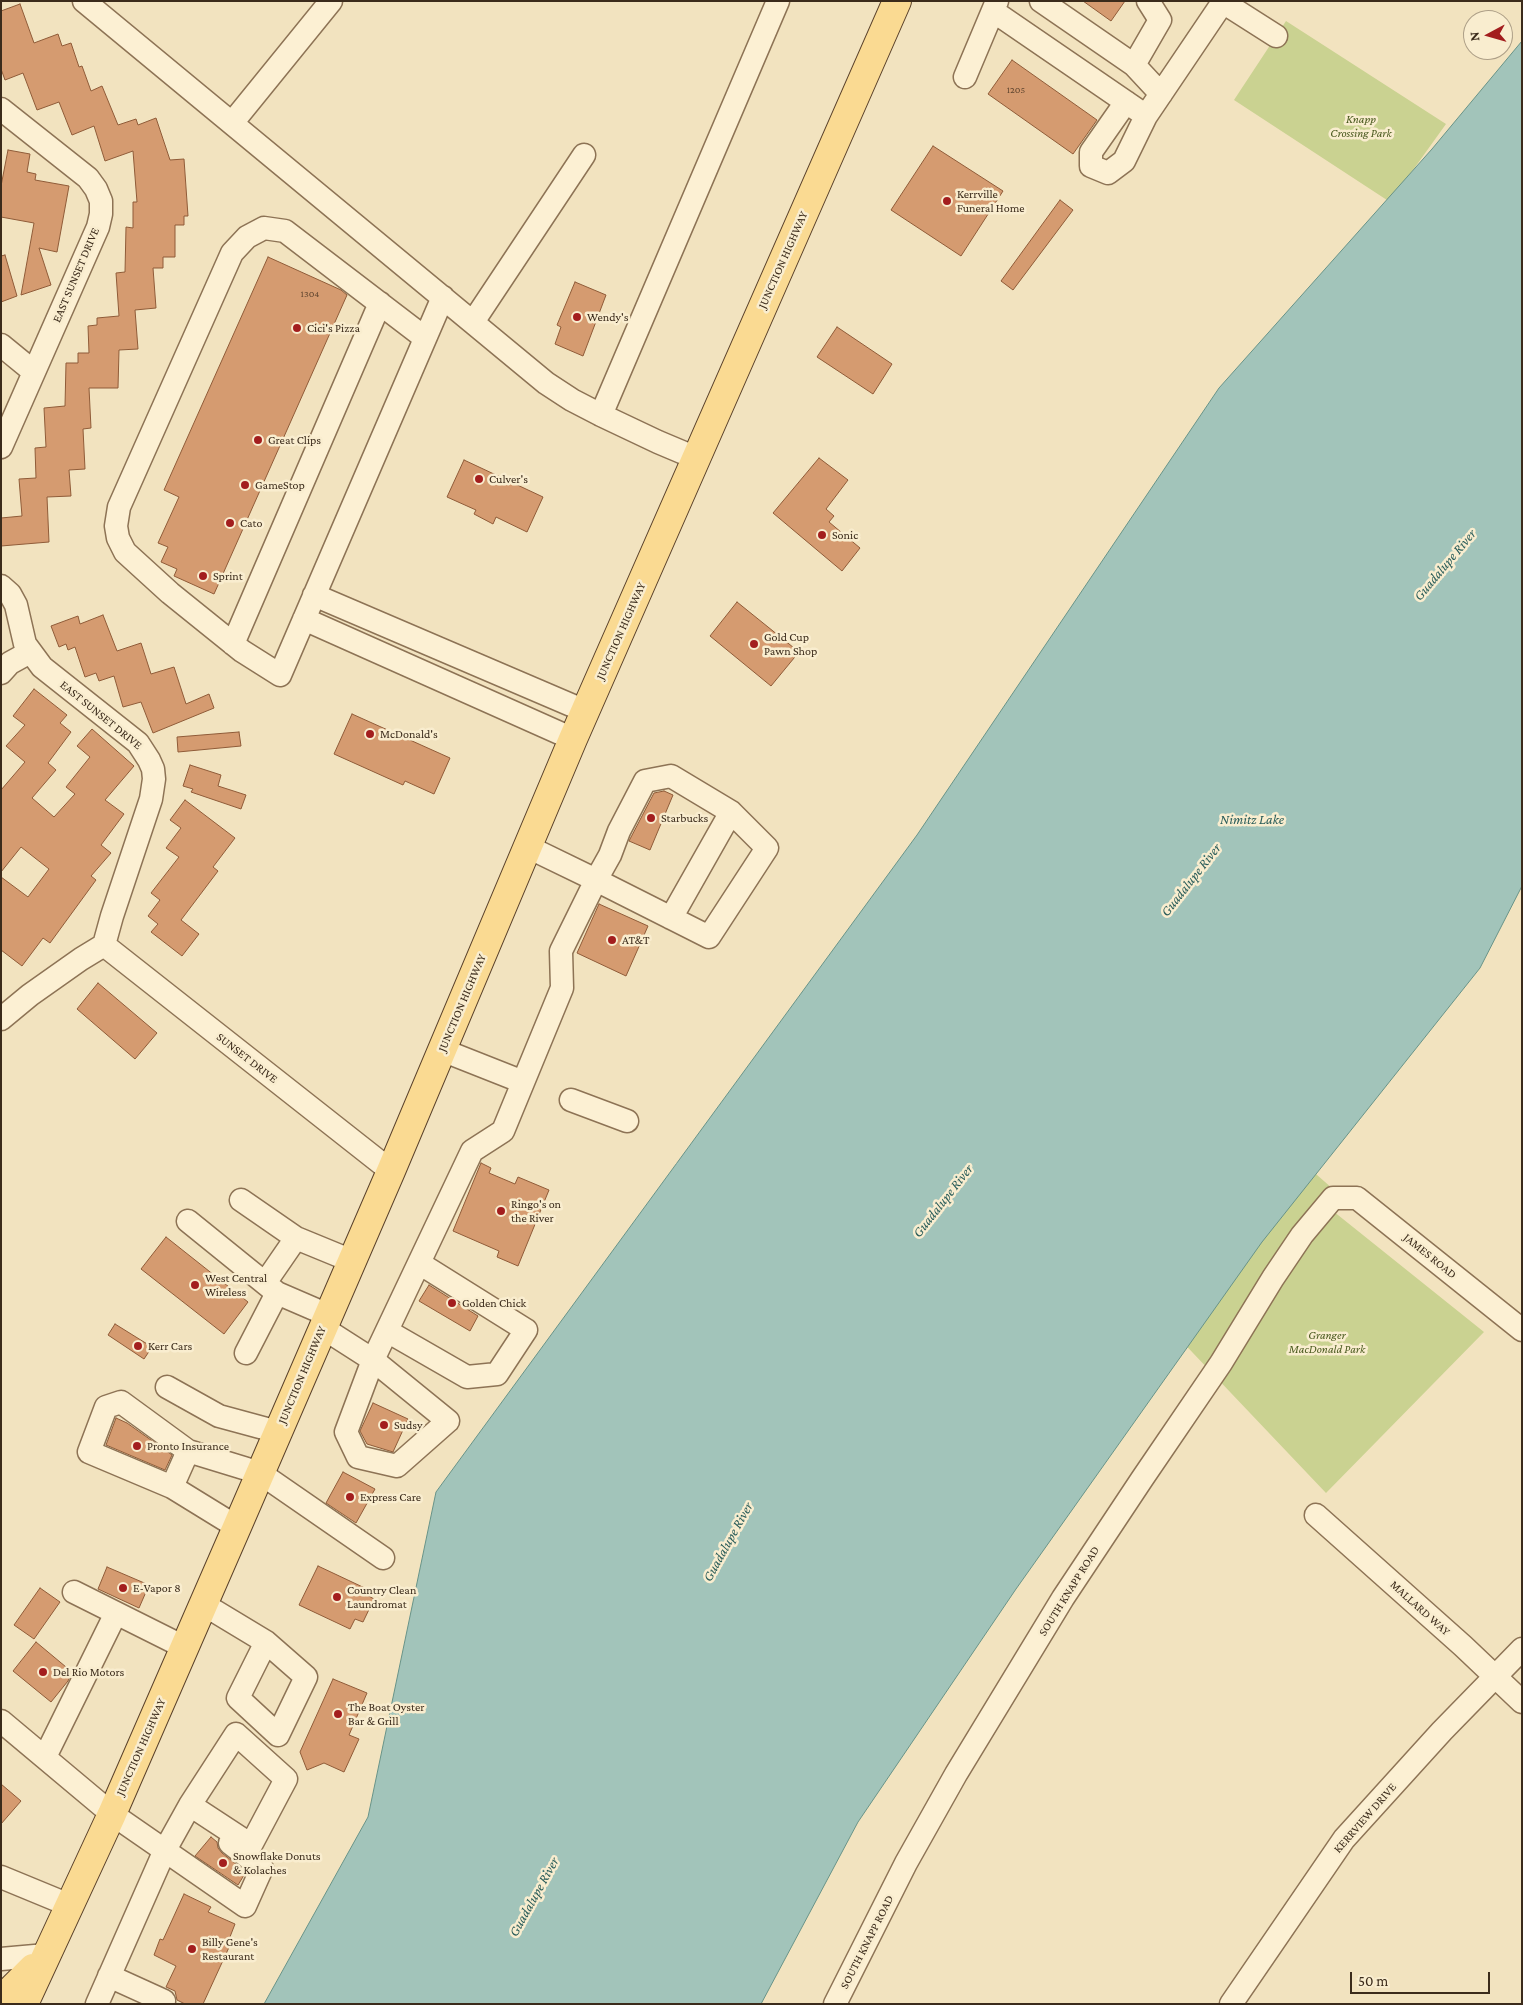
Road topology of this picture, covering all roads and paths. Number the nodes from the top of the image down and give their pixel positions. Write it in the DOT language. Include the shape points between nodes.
graph roads {
  1 [pos="84,1"];
  2 [pos="331,1"];
  3 [pos="778,1"];
  4 [pos="897,1"];
  5 [pos="1040,1"];
  6 [pos="1148,1"];
  7 [pos="1222,2"];
  8 [pos="995,6"];
  9 [pos="1276,36"];
  10 [pos="1134,65"];
  11 [pos="966,77"];
  12 [pos="1161,94"];
  13 [pos="1126,102"];
  14 [pos="1,108"];
  15 [pos="1146,116"];
  16 [pos="232,123"];
  17 [pos="584,155"];
  18 [pos="443,297"];
  19 [pos="380,303"];
  20 [pos="473,322"];
  21 [pos="425,338"];
  22 [pos="1,345"];
  23 [pos="34,372"];
  24 [pos="601,414"];
  25 [pos="1,447"];
  26 [pos="696,458"];
  27 [pos="1,586"];
  28 [pos="314,595"];
  29 [pos="304,620"];
  30 [pos="233,644"];
  31 [pos="30,652"];
  32 [pos="1,673"];
  33 [pos="586,711"];
  34 [pos="573,739"];
  35 [pos="731,812"];
  36 [pos="528,847"];
  37 [pos="596,880"];
  38 [pos="671,918"];
  39 [pos="104,945"];
  40 [pos="1,1019"];
  41 [pos="442,1050"];
  42 [pos="523,1082"];
  43 [pos="571,1100"];
  44 [pos="627,1121"];
  45 [pos="390,1171"];
  46 [pos="1334,1198"];
  47 [pos="242,1200"];
  48 [pos="188,1221"];
  49 [pos="296,1238"];
  50 [pos="352,1261"];
  51 [pos="419,1263"];
  52 [pos="271,1288"];
  53 [pos="325,1322"];
  54 [pos="1522,1330"];
  55 [pos="387,1331"];
  56 [pos="246,1353"];
  57 [pos="373,1360"];
  58 [pos="167,1387"];
  59 [pos="278,1432"];
  60 [pos="188,1451"];
  61 [pos="260,1472"];
  62 [pos="172,1487"];
  63 [pos="1316,1515"];
  64 [pos="237,1527"];
  65 [pos="383,1558"];
  66 [pos="74,1592"];
  67 [pos="203,1604"];
  68 [pos="116,1613"];
  69 [pos="266,1642"];
  70 [pos="184,1647"];
  71 [pos="1522,1649"];
  72 [pos="1496,1677"];
  73 [pos="1522,1702"];
  74 [pos="1,1721"];
  75 [pos="44,1757"];
  76 [pos="190,1805"];
  77 [pos="112,1814"];
  78 [pos="214,1821"];
  79 [pos="165,1850"];
  80 [pos="1,1877"];
  81 [pos="69,1906"];
  82 [pos="46,1955"];
  83 [pos="1,1959"];
  84 [pos="110,1976"];
  85 [pos="1,2000"];
  86 [pos="24,2004"];
  87 [pos="97,2004"];
  88 [pos="163,2004"];
  89 [pos="836,2004"];
  90 [pos="1231,2004"];
  1 -- 16 [label="street"];
  2 -- 16 [label="street"];
  3 -- 24 [label="street"];
  4 -- 26 [label="main road, JUNCTION HIGHWAY"];
  5 -- 10 [label="street"];
  6 -- 10 [label="street" via="1160,20"];
  7 -- 9 [label="street"];
  7 -- 12 [label="street"];
  8 -- 11 [label="street"];
  8 -- 13 [label="street"];
  10 -- 12 [label="street"];
  12 -- 15 [label="street"];
  13 -- 15 [label="street"];
  13 -- 15 [label="street" via="1091,152 1091,166 1108,173 1124,161"];
  14 -- 23 [label="street, EAST SUNSET DRIVE" via="83,173 101,201 98,227"];
  16 -- 18 [label="street"];
  17 -- 20 [label="street"];
  18 -- 20 [label="street"];
  18 -- 21 [label="street"];
  19 -- 21 [label="street"];
  19 -- 30 [label="street"];
  19 -- 30 [label="street" via="285,231 264,228 247,237 232,253 119,507 116,526 125,552 170,594"];
  20 -- 24 [label="street" via="546,383"];
  21 -- 28 [label="street"];
  22 -- 23 [label="street"];
  23 -- 25 [label="street, EAST SUNSET DRIVE"];
  24 -- 26 [label="street"];
  26 -- 33 [label="main road, JUNCTION HIGHWAY"];
  27 -- 31 [label="street, EAST SUNSET DRIVE" via="16,605 25,644"];
  28 -- 29 [label="street"];
  28 -- 33 [label="street"];
  29 -- 30 [label="street" via="280,675"];
  29 -- 34 [label="street"];
  31 -- 32 [label="street" via="10,662"];
  31 -- 39 [label="street, EAST SUNSET DRIVE" via="42,667 138,743 153,769 151,799"];
  33 -- 34 [label="main road, JUNCTION HIGHWAY"];
  34 -- 36 [label="main road, JUNCTION HIGHWAY"];
  35 -- 37 [label="street" via="671,776 645,782"];
  35 -- 38 [label="street"];
  35 -- 38 [label="street" via="767,848 709,937"];
  36 -- 37 [label="street"];
  36 -- 41 [label="main road, JUNCTION HIGHWAY"];
  37 -- 38 [label="street"];
  37 -- 42 [label="street" via="561,951 562,988"];
  39 -- 40 [label="street" via="37,990"];
  39 -- 45 [label="street, SUNSET DRIVE"];
  41 -- 42 [label="street"];
  41 -- 45 [label="main road, JUNCTION HIGHWAY"];
  42 -- 51 [label="street" via="503,1130 472,1151"];
  43 -- 44 [label="street"];
  45 -- 50 [label="main road, JUNCTION HIGHWAY"];
  46 -- 54 [label="street, JAMES ROAD" via="1357,1198"];
  46 -- 89 [label="street, SOUTH KNAPP ROAD" via="1292,1249 1221,1363 1063,1598 906,1863"];
  47 -- 49 [label="street"];
  48 -- 52 [label="street"];
  49 -- 50 [label="street"];
  49 -- 52 [label="street"];
  50 -- 53 [label="main road, JUNCTION HIGHWAY"];
  51 -- 55 [label="street"];
  51 -- 55 [label="street" via="526,1330 497,1374 467,1377"];
  52 -- 53 [label="street"];
  52 -- 56 [label="street"];
  53 -- 57 [label="street"];
  53 -- 59 [label="main road, JUNCTION HIGHWAY"];
  55 -- 57 [label="street"];
  57 -- 57 [label="street" via="448,1421 397,1466 358,1457 346,1432"];
  58 -- 59 [label="street" via="219,1416"];
  59 -- 61 [label="main road, JUNCTION HIGHWAY"];
  60 -- 61 [label="street"];
  60 -- 62 [label="street"];
  60 -- 62 [label="street" via="121,1402 106,1407 89,1452"];
  61 -- 64 [label="main road, JUNCTION HIGHWAY"];
  61 -- 65 [label="street"];
  62 -- 64 [label="street"];
  63 -- 72 [label="street, MALLARD WAY"];
  64 -- 67 [label="main road, JUNCTION HIGHWAY"];
  66 -- 68 [label="street"];
  67 -- 69 [label="street"];
  67 -- 70 [label="main road, JUNCTION HIGHWAY"];
  68 -- 70 [label="street"];
  68 -- 75 [label="street"];
  70 -- 77 [label="main road, JUNCTION HIGHWAY"];
  71 -- 72 [label="street, KERRVIEW DRIVE"];
  72 -- 73 [label="street, MALLARD WAY"];
  72 -- 90 [label="street, KERRVIEW DRIVE" via="1344,1839"];
  74 -- 75 [label="street"];
  75 -- 77 [label="street"];
  76 -- 78 [label="street"];
  76 -- 78 [label="street" via="236,1734 286,1779 251,1846"];
  76 -- 79 [label="street"];
  77 -- 79 [label="street"];
  77 -- 81 [label="main road, JUNCTION HIGHWAY"];
  78 -- 79 [label="street" via="218,1834 262,1868 245,1906"];
  79 -- 84 [label="street"];
  80 -- 81 [label="street"];
  81 -- 82 [label="main road, JUNCTION HIGHWAY"];
  82 -- 83 [label="street"];
  82 -- 85 [label="main road"];
  82 -- 86 [label="main road, JUNCTION HIGHWAY"];
  84 -- 87 [label="street"];
  84 -- 88 [label="street" via="164,2001"];
}
